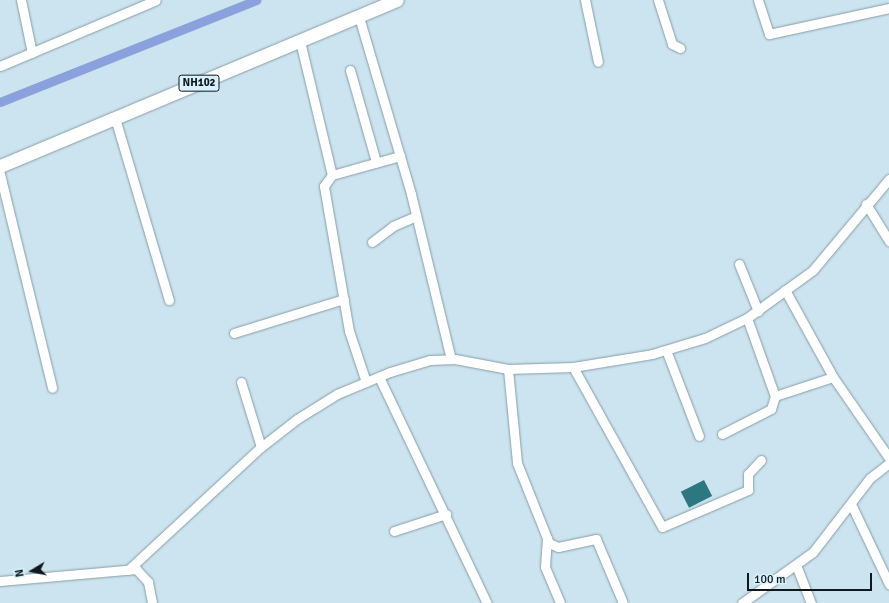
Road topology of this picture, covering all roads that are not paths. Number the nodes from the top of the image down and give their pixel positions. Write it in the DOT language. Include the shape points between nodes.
graph roads {
  1 [pos="21,0"];
  2 [pos="156,0"];
  3 [pos="395,0"];
  4 [pos="585,0"];
  5 [pos="658,0"];
  6 [pos="758,0"];
  7 [pos="889,8"];
  8 [pos="359,17"];
  9 [pos="300,41"];
  10 [pos="680,48"];
  11 [pos="32,53"];
  12 [pos="598,62"];
  13 [pos="0,66"];
  14 [pos="350,70"];
  15 [pos="115,118"];
  16 [pos="400,156"];
  17 [pos="376,162"];
  18 [pos="0,166"];
  19 [pos="0,174"];
  20 [pos="332,175"];
  21 [pos="889,179"];
  22 [pos="866,204"];
  23 [pos="416,216"];
  24 [pos="889,241"];
  25 [pos="372,242"];
  26 [pos="739,264"];
  27 [pos="785,290"];
  28 [pos="344,298"];
  29 [pos="169,300"];
  30 [pos="758,311"];
  31 [pos="747,318"];
  32 [pos="234,333"];
  33 [pos="666,350"];
  34 [pos="451,359"];
  35 [pos="573,367"];
  36 [pos="508,369"];
  37 [pos="379,377"];
  38 [pos="833,378"];
  39 [pos="241,382"];
  40 [pos="366,382"];
  41 [pos="52,388"];
  42 [pos="775,396"];
  43 [pos="722,434"];
  44 [pos="699,436"];
  45 [pos="261,447"];
  46 [pos="889,458"];
  47 [pos="761,460"];
  48 [pos="889,463"];
  49 [pos="851,504"];
  50 [pos="446,514"];
  51 [pos="394,531"];
  52 [pos="547,538"];
  53 [pos="796,565"];
  54 [pos="128,570"];
  55 [pos="0,581"];
  56 [pos="889,584"];
  57 [pos="152,603"];
  58 [pos="487,603"];
  59 [pos="560,603"];
  60 [pos="623,603"];
  61 [pos="742,603"];
  62 [pos="811,603"];
  1 -- 11 [label="street"];
  2 -- 11 [label="street"];
  3 -- 8 [label="highway, NH102"];
  4 -- 12 [label="street"];
  5 -- 10 [label="street" via="672,44"];
  6 -- 7 [label="street" via="771,34"];
  8 -- 9 [label="highway, NH102"];
  8 -- 16 [label="street"];
  9 -- 15 [label="highway, NH102"];
  9 -- 20 [label="street"];
  11 -- 13 [label="street"];
  14 -- 17 [label="street"];
  15 -- 18 [label="highway, NH102"];
  15 -- 29 [label="street"];
  16 -- 17 [label="street"];
  16 -- 23 [label="street"];
  17 -- 20 [label="street"];
  19 -- 41 [label="street"];
  20 -- 28 [label="street" via="324,186 324,201"];
  21 -- 22 [label="street"];
  22 -- 24 [label="street"];
  22 -- 27 [label="street" via="820,262"];
  23 -- 25 [label="street" via="393,226"];
  23 -- 34 [label="street"];
  26 -- 30 [label="street"];
  27 -- 30 [label="street"];
  27 -- 38 [label="street"];
  28 -- 32 [label="street"];
  28 -- 40 [label="street" via="354,350"];
  30 -- 31 [label="street"];
  31 -- 33 [label="street" via="705,338"];
  31 -- 42 [label="street"];
  33 -- 35 [label="street"];
  33 -- 44 [label="street"];
  34 -- 36 [label="street"];
  34 -- 37 [label="street" via="418,362"];
  35 -- 36 [label="street"];
  35 -- 47 [label="street" via="662,527 748,490 748,474"];
  36 -- 52 [label="street" via="517,463"];
  37 -- 40 [label="street"];
  37 -- 50 [label="street"];
  38 -- 42 [label="street"];
  38 -- 46 [label="street"];
  39 -- 45 [label="street"];
  40 -- 45 [label="street" via="317,406"];
  42 -- 43 [label="street" via="772,409"];
  45 -- 54 [label="street"];
  48 -- 49 [label="street" via="870,478"];
  49 -- 53 [label="street" via="813,552"];
  49 -- 56 [label="street"];
  50 -- 51 [label="street"];
  50 -- 58 [label="street"];
  52 -- 59 [label="street" via="545,567"];
  52 -- 60 [label="street" via="551,546 558,548 596,539"];
  53 -- 61 [label="street"];
  53 -- 62 [label="street"];
  54 -- 55 [label="street"];
  54 -- 57 [label="street" via="143,574"];
}
